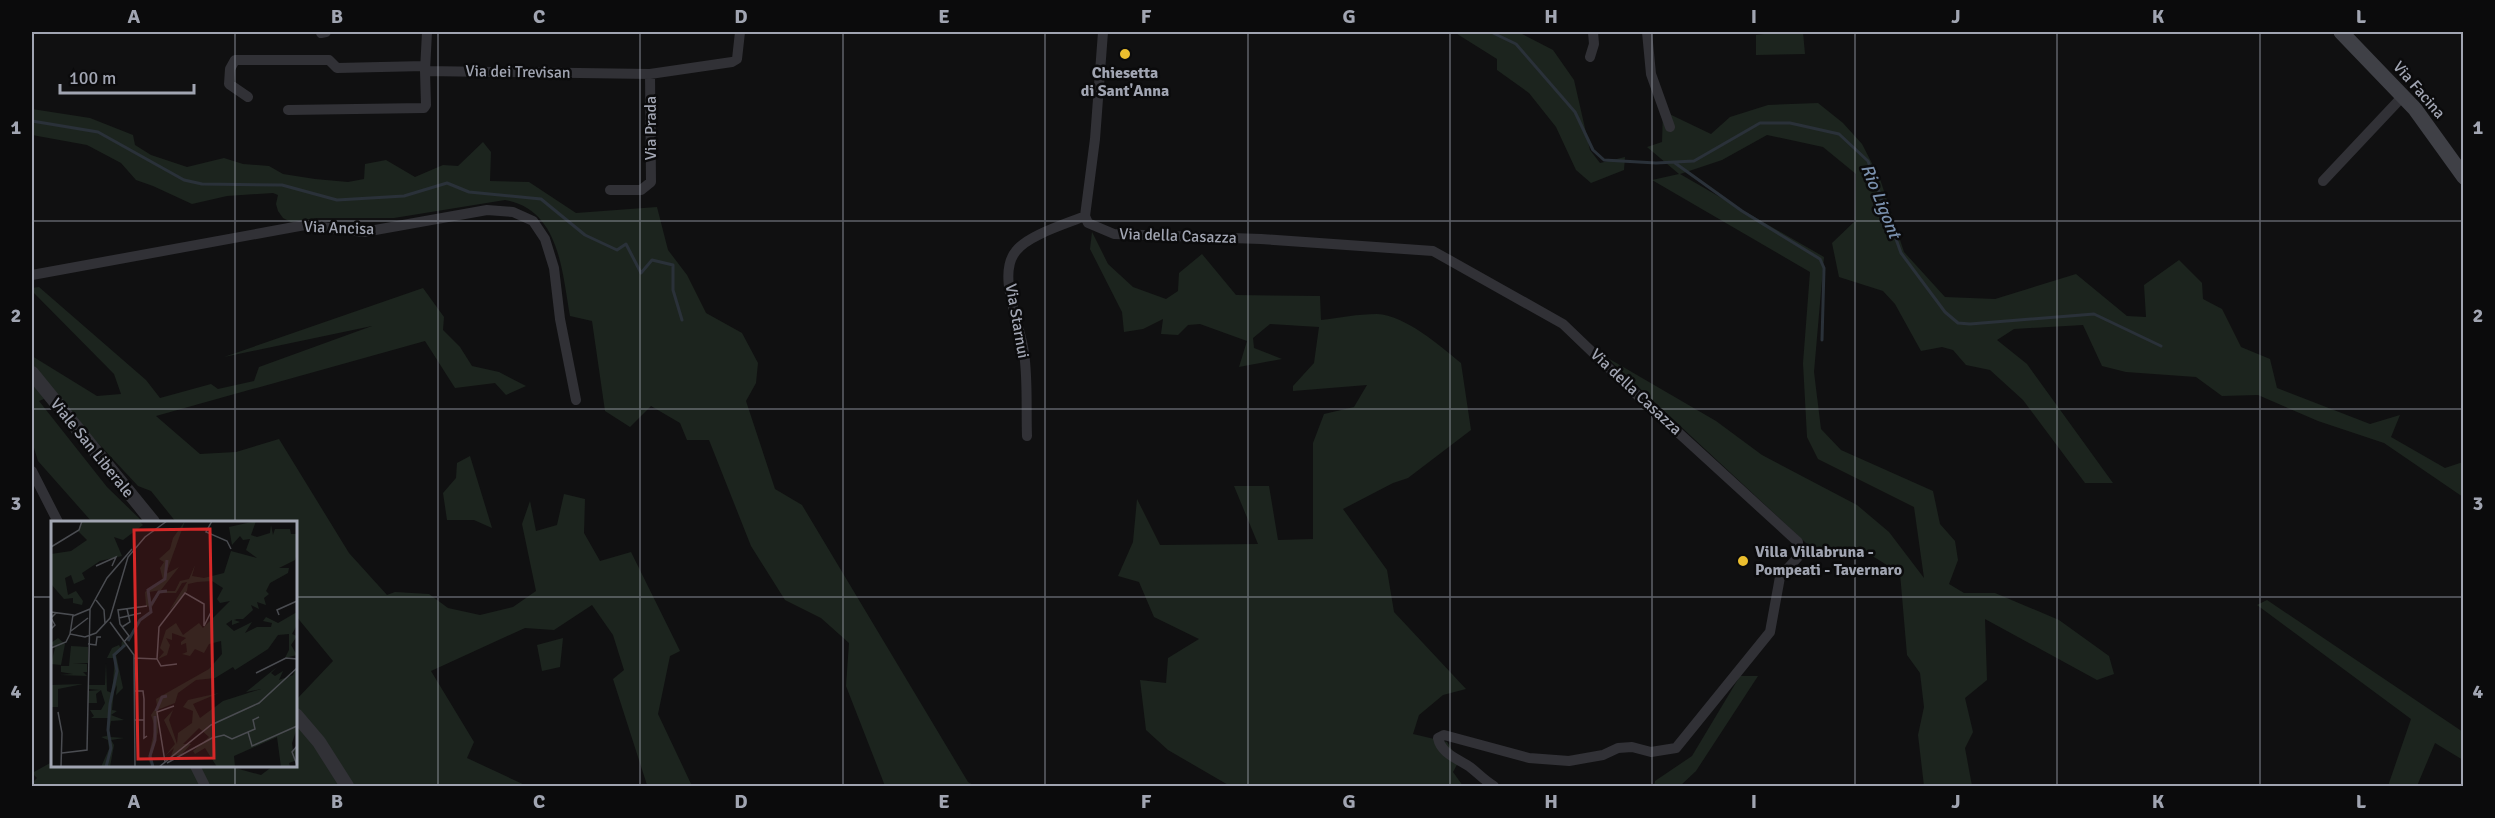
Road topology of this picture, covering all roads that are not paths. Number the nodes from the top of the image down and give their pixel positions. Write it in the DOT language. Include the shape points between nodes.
graph roads {
  1 [pos="427,32"];
  2 [pos="740,32"];
  3 [pos="1103,32"];
  4 [pos="1593,32"];
  5 [pos="1647,32"];
  6 [pos="2341,32"];
  7 [pos="1590,57"];
  8 [pos="425,68"];
  9 [pos="650,74"];
  10 [pos="2403,96"];
  11 [pos="248,97"];
  12 [pos="288,110"];
  13 [pos="1670,127"];
  14 [pos="2463,177"];
  15 [pos="2323,181"];
  16 [pos="609,190"];
  17 [pos="1085,216"];
  18 [pos="32,275"];
  19 [pos="32,373"];
  20 [pos="576,400"];
  21 [pos="1027,436"];
  22 [pos="32,471"];
  23 [pos="57,521"];
  24 [pos="152,521"];
  25 [pos="297,716"];
  26 [pos="196,767"];
  27 [pos="205,786"];
  28 [pos="347,786"];
  29 [pos="1494,786"];
  1 -- 8 [label="street"];
  2 -- 9 [label="street, Via Prada" via="737,59 732,62"];
  3 -- 17 [label="street"];
  4 -- 7 [label="street"];
  5 -- 13 [label="street" via="1651,74"];
  6 -- 10 [label="main road, Via Facina"];
  8 -- 9 [label="street, Via dei Trevisan"];
  8 -- 11 [label="street, Via dei Trevisan" via="337,68 328,60 235,60 229,84"];
  8 -- 12 [label="street" via="424,108"];
  9 -- 16 [label="street, Via Prada" via="651,182 641,190"];
  10 -- 14 [label="main road, Via Facina"];
  10 -- 15 [label="street"];
  17 -- 21 [label="street, Via Starnui" via="1031,239 1016,250 1009,266 1009,293 1024,353"];
  17 -- 29 [label="street, Via della Casazza" via="1088,223 1114,234 1434,251 1563,324 1798,542 1798,557 1780,577 1770,632 1676,748 1651,752 1618,747 1602,755 1569,761 1529,758 1444,735 1438,738 1450,755"];
  18 -- 20 [label="street, Via Ancisa" via="296,226 364,232 487,210 513,212 532,221 545,239 554,268"];
  19 -- 24 [label="street, Viale San Liberale"];
  22 -- 23 [label="street"];
  25 -- 28 [label="street"];
  26 -- 27 [label="street"];
}
